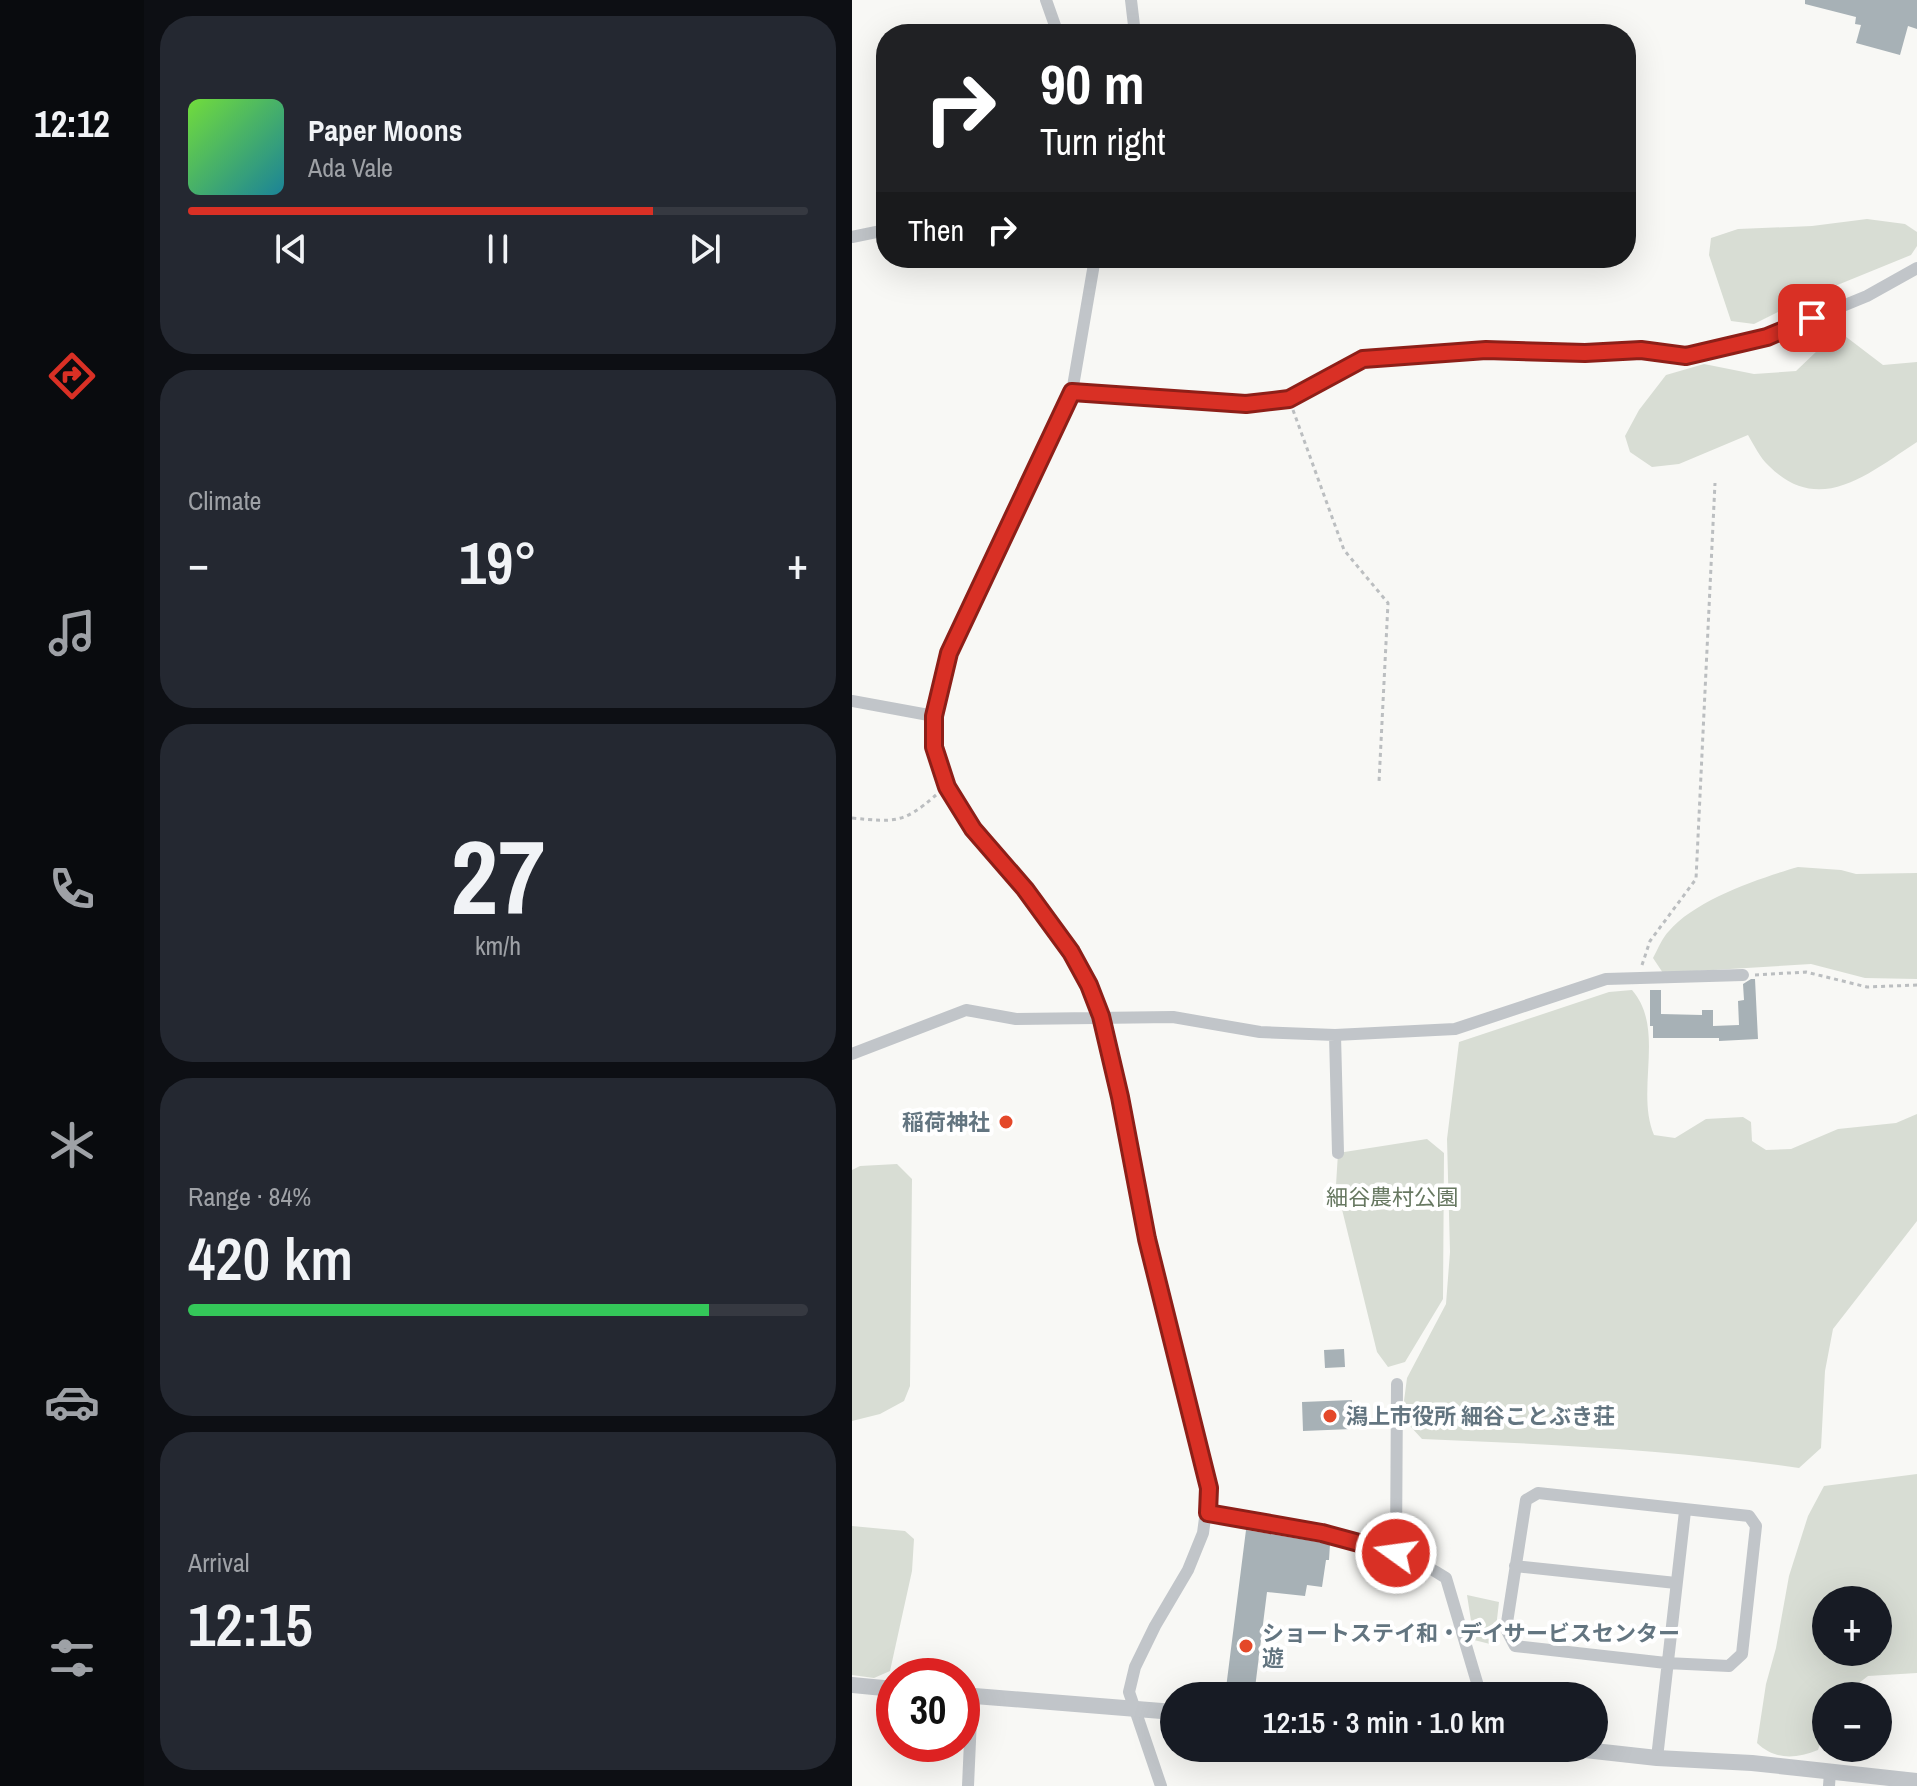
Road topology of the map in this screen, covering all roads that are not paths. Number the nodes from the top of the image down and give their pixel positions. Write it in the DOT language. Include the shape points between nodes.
graph roads {
  1 [pos="1046,0"];
  2 [pos="1131,0"];
  3 [pos="1054,24"];
  4 [pos="1134,24"];
  5 [pos="876,232"];
  6 [pos="852,237"];
  7 [pos="1093,268"];
  8 [pos="1917,268"];
  9 [pos="1072,392"];
  10 [pos="852,701"];
  11 [pos="934,716"];
  12 [pos="1743,975"];
  13 [pos="1101,1016"];
  14 [pos="1335,1035"];
  15 [pos="852,1054"];
  16 [pos="1338,1153"];
  17 [pos="1397,1384"];
  18 [pos="1685,1511"];
  19 [pos="1208,1513"];
  20 [pos="1396,1553"];
  21 [pos="1515,1566"];
  22 [pos="1676,1583"];
  23 [pos="1666,1663"];
  24 [pos="1477,1682"];
  25 [pos="852,1685"];
  26 [pos="876,1687"];
  27 [pos="980,1696"];
  28 [pos="1133,1709"];
  29 [pos="1160,1711"];
  30 [pos="1608,1753"];
  31 [pos="1657,1758"];
  32 [pos="968,1762"];
  33 [pos="1830,1779"];
  34 [pos="1917,1781"];
  35 [pos="968,1786"];
  36 [pos="1161,1786"];
  1 -- 3 [label="street"];
  2 -- 4 [label="street"];
  5 -- 6 [label="street"];
  7 -- 9 [label="street"];
  8 -- 9 [label="street" via="1867,296 1767,337 1686,356 1641,350 1486,350 1363,359 1289,399 1246,404"];
  9 -- 11 [label="street" via="949,653"];
  10 -- 11 [label="street"];
  11 -- 13 [label="street" via="934,747 947,787 973,829 1071,952"];
  12 -- 14 [label="street" via="1606,979 1455,1029"];
  13 -- 14 [label="street" via="1173,1017 1260,1032"];
  13 -- 15 [label="street" via="1016,1019 966,1010"];
  13 -- 19 [label="street" via="1147,1239 1209,1488"];
  14 -- 16 [label="street"];
  17 -- 20 [label="street"];
  18 -- 21 [label="street" via="1538,1493 1526,1500"];
  18 -- 22 [label="street"];
  18 -- 23 [label="street" via="1749,1516 1756,1526 1742,1654 1729,1666"];
  19 -- 20 [label="street" via="1322,1533"];
  19 -- 28 [label="street" via="1188,1570 1135,1667 1129,1692"];
  20 -- 24 [label="street" via="1446,1578"];
  21 -- 22 [label="street"];
  21 -- 23 [label="street" via="1506,1629 1515,1646"];
  22 -- 23 [label="street"];
  23 -- 31 [label="street"];
  25 -- 26 [label="street"];
  27 -- 28 [label="street"];
  28 -- 29 [label="street"];
  28 -- 36 [label="street"];
  30 -- 31 [label="street"];
  31 -- 33 [label="street" via="1752,1763"];
  32 -- 35 [label="street"];
  33 -- 34 [label="street"];
}
